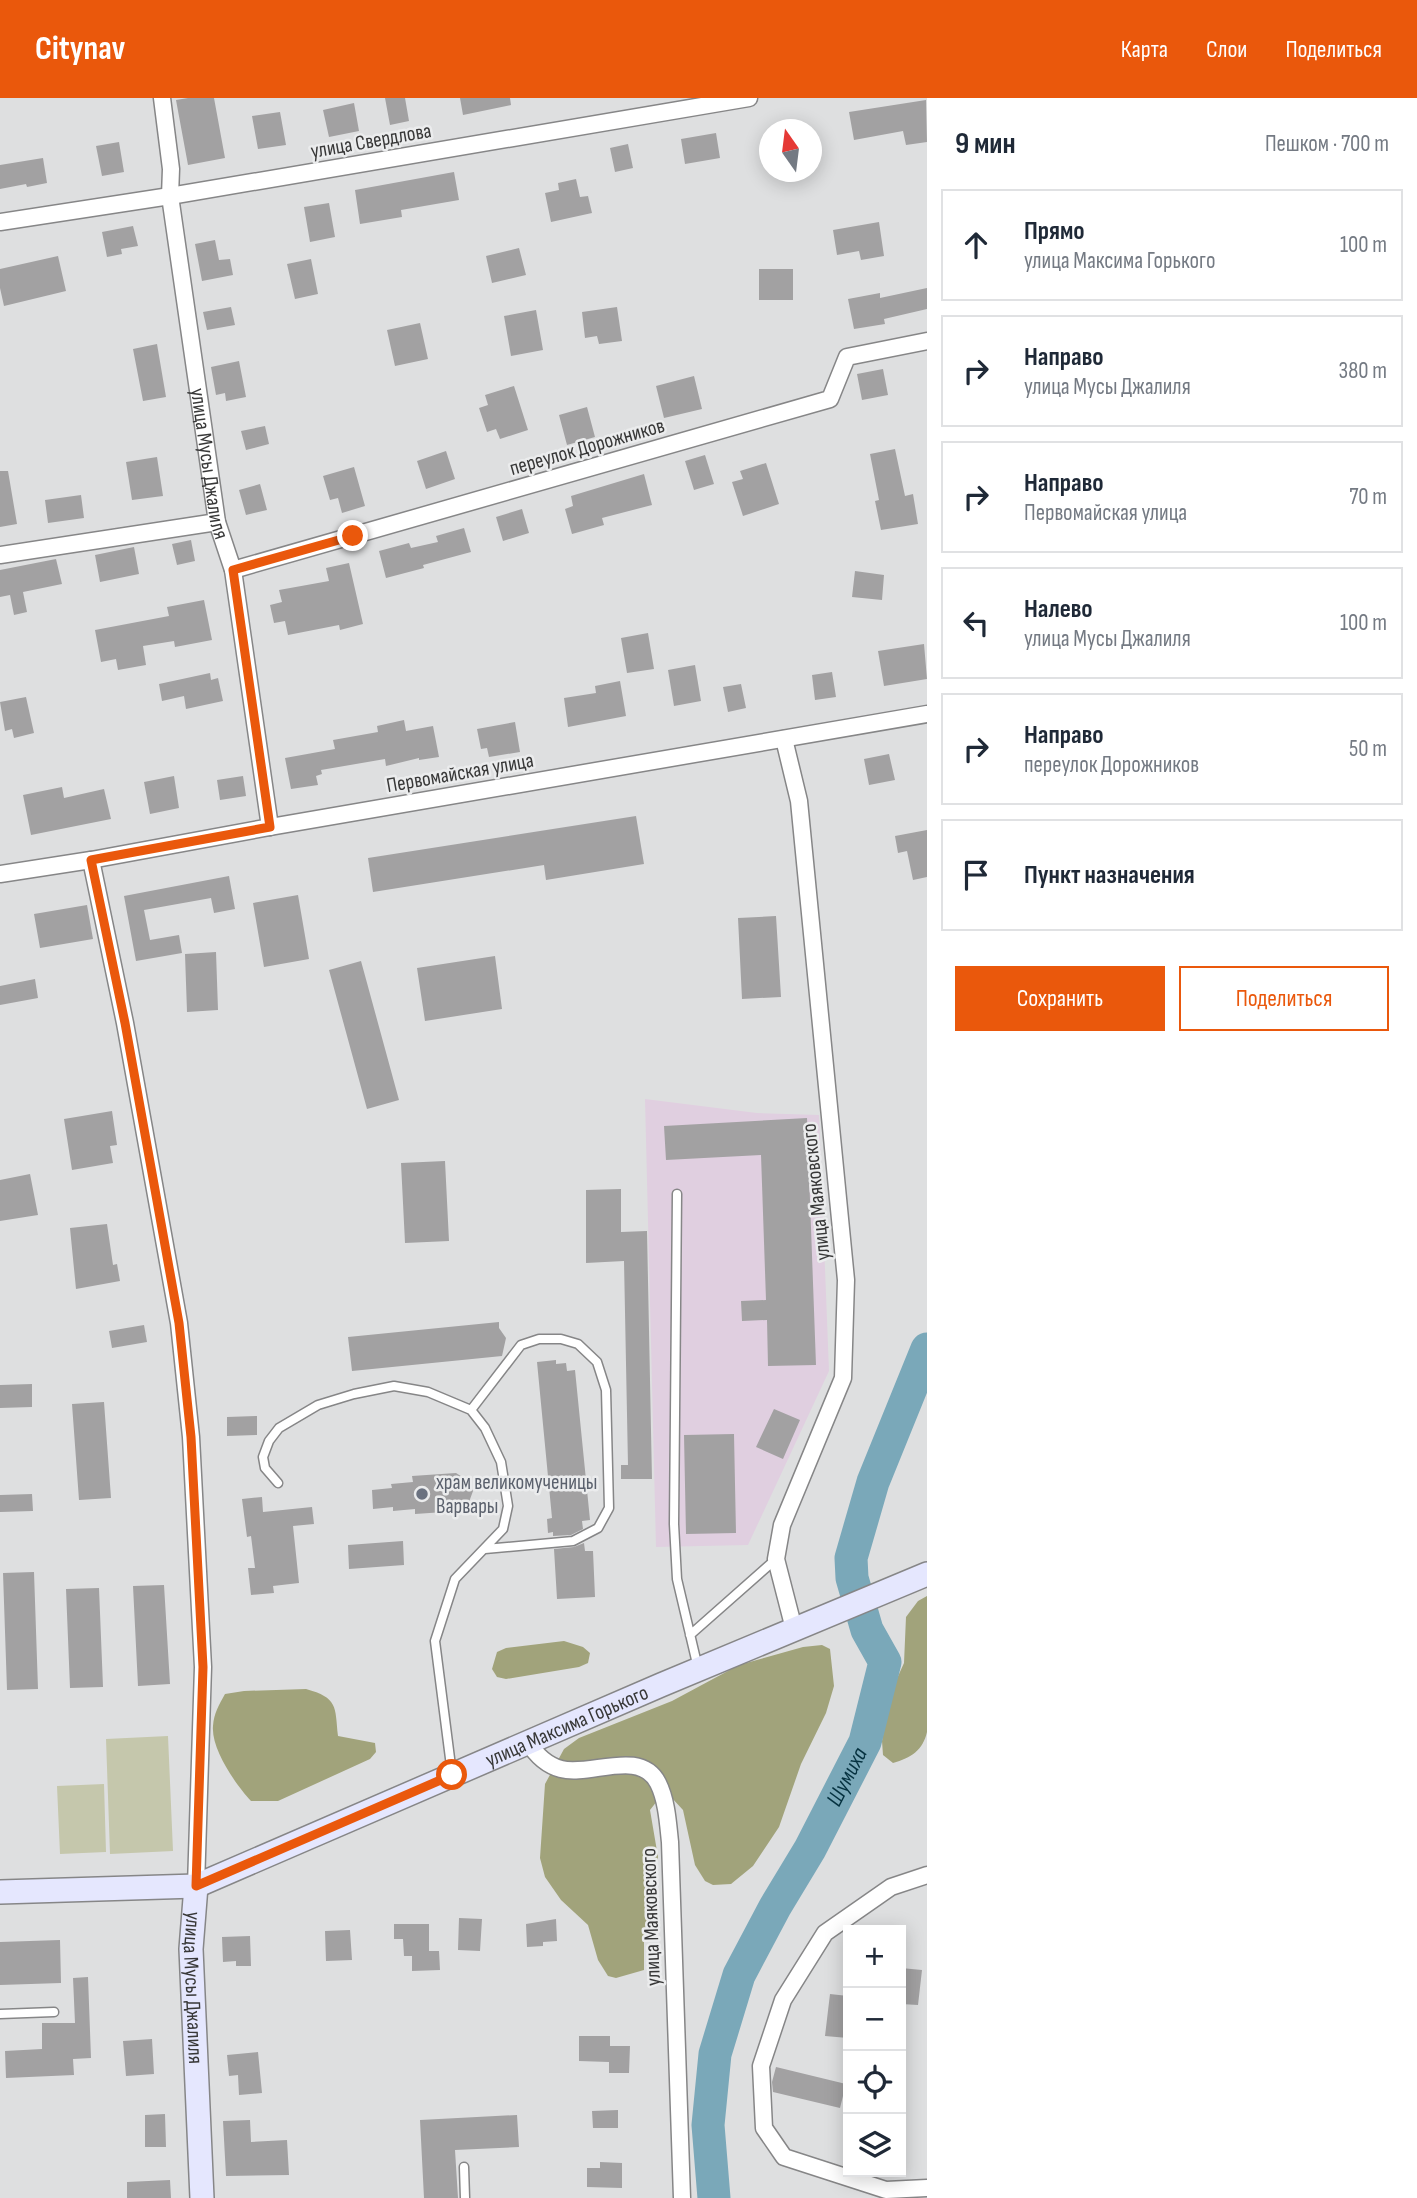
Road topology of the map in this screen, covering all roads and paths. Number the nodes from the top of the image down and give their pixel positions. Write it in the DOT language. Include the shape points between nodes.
graph roads {
  1 [pos="162,98"];
  2 [pos="749,98"];
  3 [pos="170,196"];
  4 [pos="0,222"];
  5 [pos="927,341"];
  6 [pos="217,522"];
  7 [pos="0,555"];
  8 [pos="233,570"];
  9 [pos="927,714"];
  10 [pos="784,739"];
  11 [pos="270,827"];
  12 [pos="91,860"];
  13 [pos="0,874"];
  14 [pos="677,1194"];
  15 [pos="471,1410"];
  16 [pos="278,1482"];
  17 [pos="485,1549"];
  18 [pos="776,1559"];
  19 [pos="927,1574"];
  20 [pos="794,1629"];
  21 [pos="690,1635"];
  22 [pos="699,1669"];
  23 [pos="528,1742"];
  24 [pos="452,1775"];
  25 [pos="927,1875"];
  26 [pos="196,1886"];
  27 [pos="0,1892"];
  28 [pos="54,2012"];
  29 [pos="0,2014"];
  30 [pos="464,2167"];
  31 [pos="927,2188"];
  32 [pos="202,2198"];
  33 [pos="465,2198"];
  34 [pos="682,2198"];
  1 -- 3 [label="street, улица Мусы Джалиля"];
  2 -- 3 [label="street, улица Свердлова"];
  3 -- 4 [label="street, улица Свердлова"];
  3 -- 6 [label="street, улица Мусы Джалиля"];
  5 -- 8 [label="street, переулок Дорожников" via="847,357 830,399"];
  6 -- 7 [label="street"];
  6 -- 8 [label="street, улица Мусы Джалиля"];
  8 -- 11 [label="street, улица Мусы Джалиля"];
  9 -- 10 [label="street, Первомайская улица"];
  10 -- 11 [label="street, Первомайская улица"];
  10 -- 18 [label="street, улица Маяковского" via="799,801 846,1280 843,1378 782,1525"];
  11 -- 12 [label="street, Первомайская улица"];
  12 -- 13 [label="street, Первомайская улица"];
  12 -- 26 [label="street, улица Мусы Джалиля" via="179,1323 191,1437 203,1667"];
  14 -- 21 [label="lane" via="674,1524 677,1579"];
  15 -- 16 [label="lane" via="428,1391 394,1386 318,1405 279,1429 269,1441 263,1457 265,1468"];
  15 -- 17 [label="lane" via="501,1462 508,1506 503,1529"];
  15 -- 17 [label="lane" via="520,1345 539,1339 578,1344 597,1362 606,1390 609,1508 598,1528 573,1541"];
  17 -- 24 [label="lane" via="455,1579 435,1641"];
  18 -- 20 [label="street, улица Маяковского"];
  18 -- 21 [label="lane"];
  19 -- 20 [label="street, улица Максима Горького"];
  20 -- 22 [label="street, улица Максима Горького"];
  21 -- 22 [label="lane"];
  22 -- 23 [label="street, улица Максима Горького"];
  23 -- 24 [label="street, улица Максима Горького"];
  23 -- 34 [label="street, улица Маяковского" via="541,1758 561,1769 630,1765 645,1770 658,1782 670,1842"];
  24 -- 26 [label="street, улица Максима Горького"];
  25 -- 31 [label="street" via="891,1887 825,1933 783,2000 761,2066 764,2128 784,2157 886,2190"];
  26 -- 27 [label="street, улица Максима Горького"];
  26 -- 32 [label="street, улица Мусы Джалиля" via="191,1949"];
  28 -- 29 [label="lane"];
  30 -- 33 [label="lane"];
}
